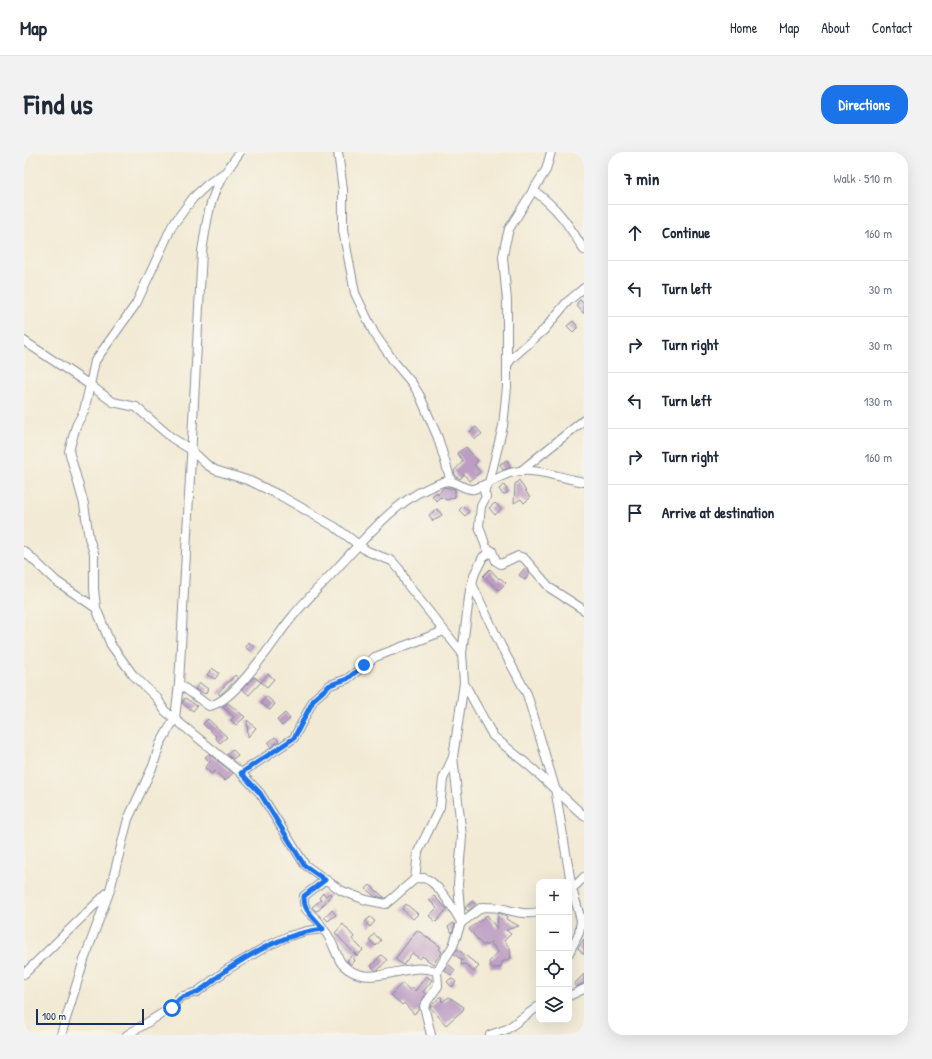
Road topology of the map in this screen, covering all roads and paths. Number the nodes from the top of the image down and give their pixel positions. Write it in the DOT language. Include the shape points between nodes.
graph roads {
  1 [pos="240,152"];
  2 [pos="338,152"];
  3 [pos="551,152"];
  4 [pos="226,172"];
  5 [pos="533,190"];
  6 [pos="584,250"];
  7 [pos="584,288"];
  8 [pos="24,341"];
  9 [pos="507,365"];
  10 [pos="90,385"];
  11 [pos="584,420"];
  12 [pos="190,449"];
  13 [pos="522,470"];
  14 [pos="451,481"];
  15 [pos="584,482"];
  16 [pos="489,483"];
  17 [pos="359,545"];
  18 [pos="24,551"];
  19 [pos="492,551"];
  20 [pos="472,584"];
  21 [pos="96,608"];
  22 [pos="584,610"];
  23 [pos="444,631"];
  24 [pos="462,653"];
  25 [pos="464,683"];
  26 [pos="179,684"];
  27 [pos="175,718"];
  28 [pos="453,757"];
  29 [pos="241,773"];
  30 [pos="555,788"];
  31 [pos="584,816"];
  32 [pos="584,877"];
  33 [pos="415,879"];
  34 [pos="569,879"];
  35 [pos="325,880"];
  36 [pos="572,889"];
  37 [pos="110,890"];
  38 [pos="572,892"];
  39 [pos="581,906"];
  40 [pos="536,912"];
  41 [pos="461,923"];
  42 [pos="323,929"];
  43 [pos="570,951"];
  44 [pos="437,971"];
  45 [pos="24,974"];
  46 [pos="584,989"];
  47 [pos="572,995"];
  48 [pos="536,1009"];
  49 [pos="61,1035"];
  50 [pos="127,1035"];
  51 [pos="431,1035"];
  52 [pos="490,1035"];
  1 -- 4 [label="street"];
  2 -- 14 [label="street" via="343,190 343,230 355,293 374,333 420,396 438,438"];
  3 -- 5 [label="street" via="546,170"];
  4 -- 10 [label="street" via="198,194 172,226 136,304 94,361"];
  4 -- 12 [label="street" via="218,184 207,218 202,251"];
  5 -- 6 [label="street" via="564,218"];
  5 -- 9 [label="street" via="509,229 503,257 507,301"];
  7 -- 9 [label="street" via="567,302 544,330"];
  8 -- 10 [label="street"];
  9 -- 16 [label="street" via="503,426"];
  10 -- 12 [label="street" via="113,402 136,407 172,438"];
  10 -- 21 [label="street" via="84,411 68,451 84,504 94,553"];
  11 -- 13 [label="street"];
  12 -- 17 [label="street" via="215,470 250,481 282,496 315,514"];
  12 -- 26 [label="street"];
  13 -- 15 [label="street"];
  13 -- 16 [label="street" via="498,477"];
  14 -- 16 [label="street" via="471,489"];
  14 -- 17 [label="street" via="436,484 405,501 381,521"];
  16 -- 19 [label="street" via="484,491 486,497 481,506 479,526 486,547"];
  17 -- 23 [label="street" via="392,561"];
  17 -- 26 [label="street" via="292,616 249,674 222,700 209,706"];
  18 -- 21 [label="street" via="56,581"];
  19 -- 20 [label="street" via="483,557"];
  19 -- 22 [label="street" via="496,561 501,564 514,556 524,558 550,588"];
  20 -- 24 [label="street"];
  20 -- 30 [label="street" via="527,694"];
  21 -- 27 [label="street" via="98,618 115,651 133,675 157,698 165,711"];
  23 -- 24 [label="street"];
  23 -- 29 [label="street" via="375,657 347,679 330,685 314,699 294,738"];
  24 -- 25 [label="street"];
  25 -- 28 [label="street"];
  25 -- 30 [label="street" via="493,736"];
  26 -- 27 [label="street"];
  27 -- 29 [label="street"];
  27 -- 37 [label="street" via="160,744 153,766 128,819"];
  28 -- 33 [label="street" via="443,779 440,807 418,852"];
  28 -- 41 [label="street" via="461,830 458,884"];
  29 -- 35 [label="street" via="260,793 304,865"];
  30 -- 31 [label="street"];
  30 -- 34 [label="street"];
  32 -- 36 [label="street"];
  33 -- 35 [label="street" via="386,904 342,891"];
  33 -- 41 [label="street" via="425,878 434,885 449,900"];
  35 -- 42 [label="street" via="304,896 308,913"];
  37 -- 45 [label="street"];
  37 -- 49 [label="street" via="84,960"];
  38 -- 39 [label="street"];
  39 -- 43 [label="street" via="580,927"];
  40 -- 41 [label="street" via="521,914 502,908 482,907"];
  41 -- 44 [label="street" via="453,946"];
  42 -- 44 [label="street" via="334,945 341,963 361,974 387,976 414,969"];
  42 -- 50 [label="street" via="289,936 267,946 228,969 197,992 180,997 172,1008"];
  44 -- 51 [label="street" via="438,986 424,1006"];
  46 -- 47 [label="street"];
  48 -- 52 [label="street" via="507,1029"];
}
